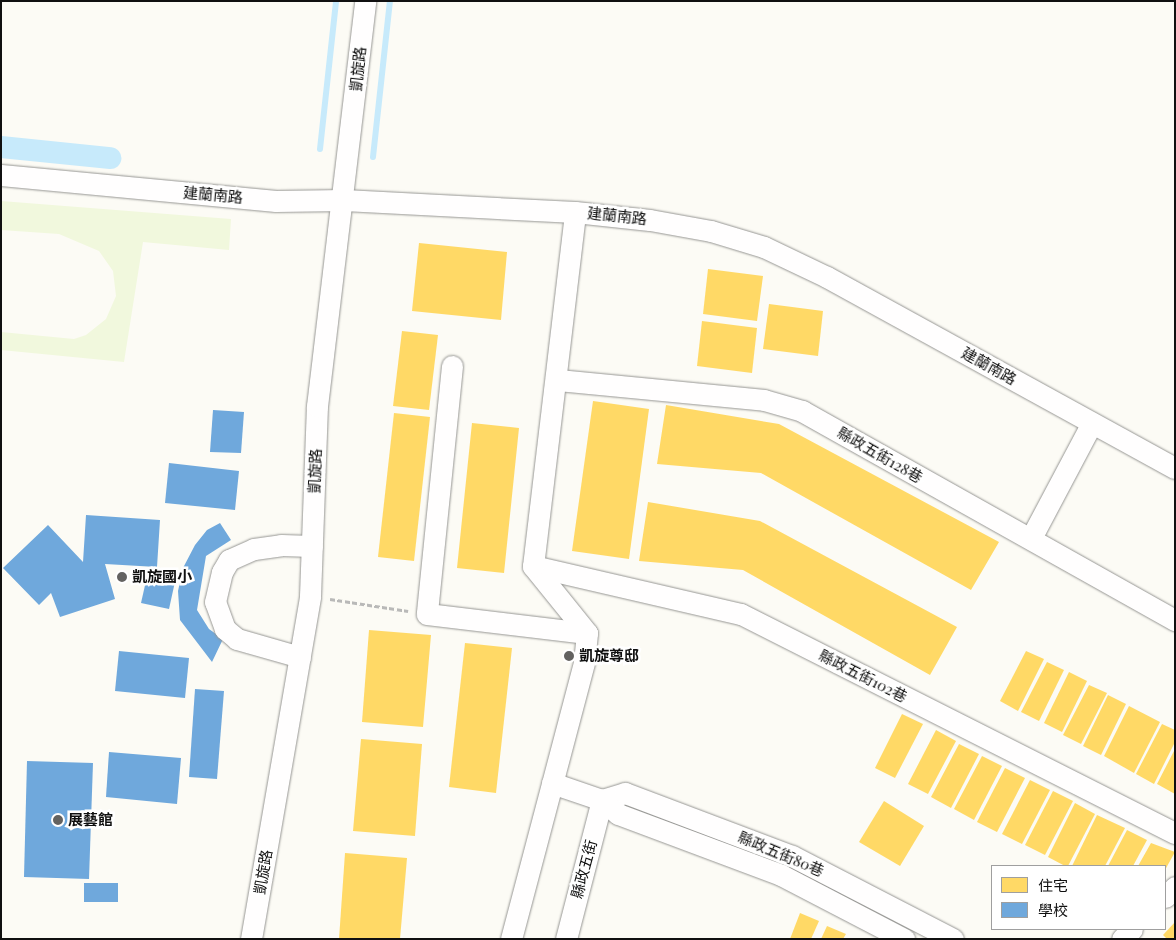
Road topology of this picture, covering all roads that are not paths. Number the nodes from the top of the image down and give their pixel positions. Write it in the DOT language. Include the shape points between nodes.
graph roads {
  1 [pos="365,1"];
  2 [pos="1,175"];
  3 [pos="344,200"];
  4 [pos="575,212"];
  5 [pos="452,366"];
  6 [pos="558,380"];
  7 [pos="1092,423"];
  8 [pos="1175,468"];
  9 [pos="1031,538"];
  10 [pos="312,546"];
  11 [pos="534,566"];
  12 [pos="1175,620"];
  13 [pos="587,633"];
  14 [pos="300,657"];
  15 [pos="552,783"];
  16 [pos="602,800"];
  17 [pos="1175,833"];
  18 [pos="884,903"];
  19 [pos="1131,930"];
  20 [pos="869,931"];
  21 [pos="251,939"];
  22 [pos="511,939"];
  23 [pos="566,939"];
  24 [pos="904,939"];
  25 [pos="953,939"];
  26 [pos="1122,939"];
  1 -- 3 [label="street, 凱旋路"];
  2 -- 3 [label="street, 建蘭南路" via="276,201"];
  3 -- 4 [label="street, 建蘭南路"];
  3 -- 10 [label="street, 凱旋路" via="317,406"];
  4 -- 6 [label="street"];
  4 -- 7 [label="street, 建蘭南路" via="712,231 764,247 827,277"];
  5 -- 13 [label="street" via="427,614"];
  6 -- 9 [label="street, 縣政五街128巷" via="785,404"];
  6 -- 11 [label="street"];
  7 -- 8 [label="street, 建蘭南路"];
  7 -- 9 [label="street"];
  9 -- 12 [label="street, 縣政五街128巷"];
  10 -- 14 [label="street, 凱旋路" via="310,596"];
  10 -- 14 [label="street" via="254,549 230,560 222,572 215,602 225,629 237,639"];
  11 -- 13 [label="street"];
  11 -- 17 [label="street, 縣政五街102巷" via="741,614"];
  13 -- 15 [label="street" via="584,662"];
  14 -- 21 [label="street, 凱旋路"];
  15 -- 16 [label="street, 縣政五街80巷"];
  15 -- 22 [label="street"];
  16 -- 18 [label="street, 縣政五街80巷" via="625,793 792,856"];
  16 -- 20 [label="street, 縣政五街80巷" via="618,814 781,875"];
  16 -- 23 [label="street, 縣政五街"];
  18 -- 20 [label="street"];
  18 -- 25 [label="street, 縣政五街80巷"];
  19 -- 26 [label="street"];
  20 -- 24 [label="street, 縣政五街80巷"];
}
